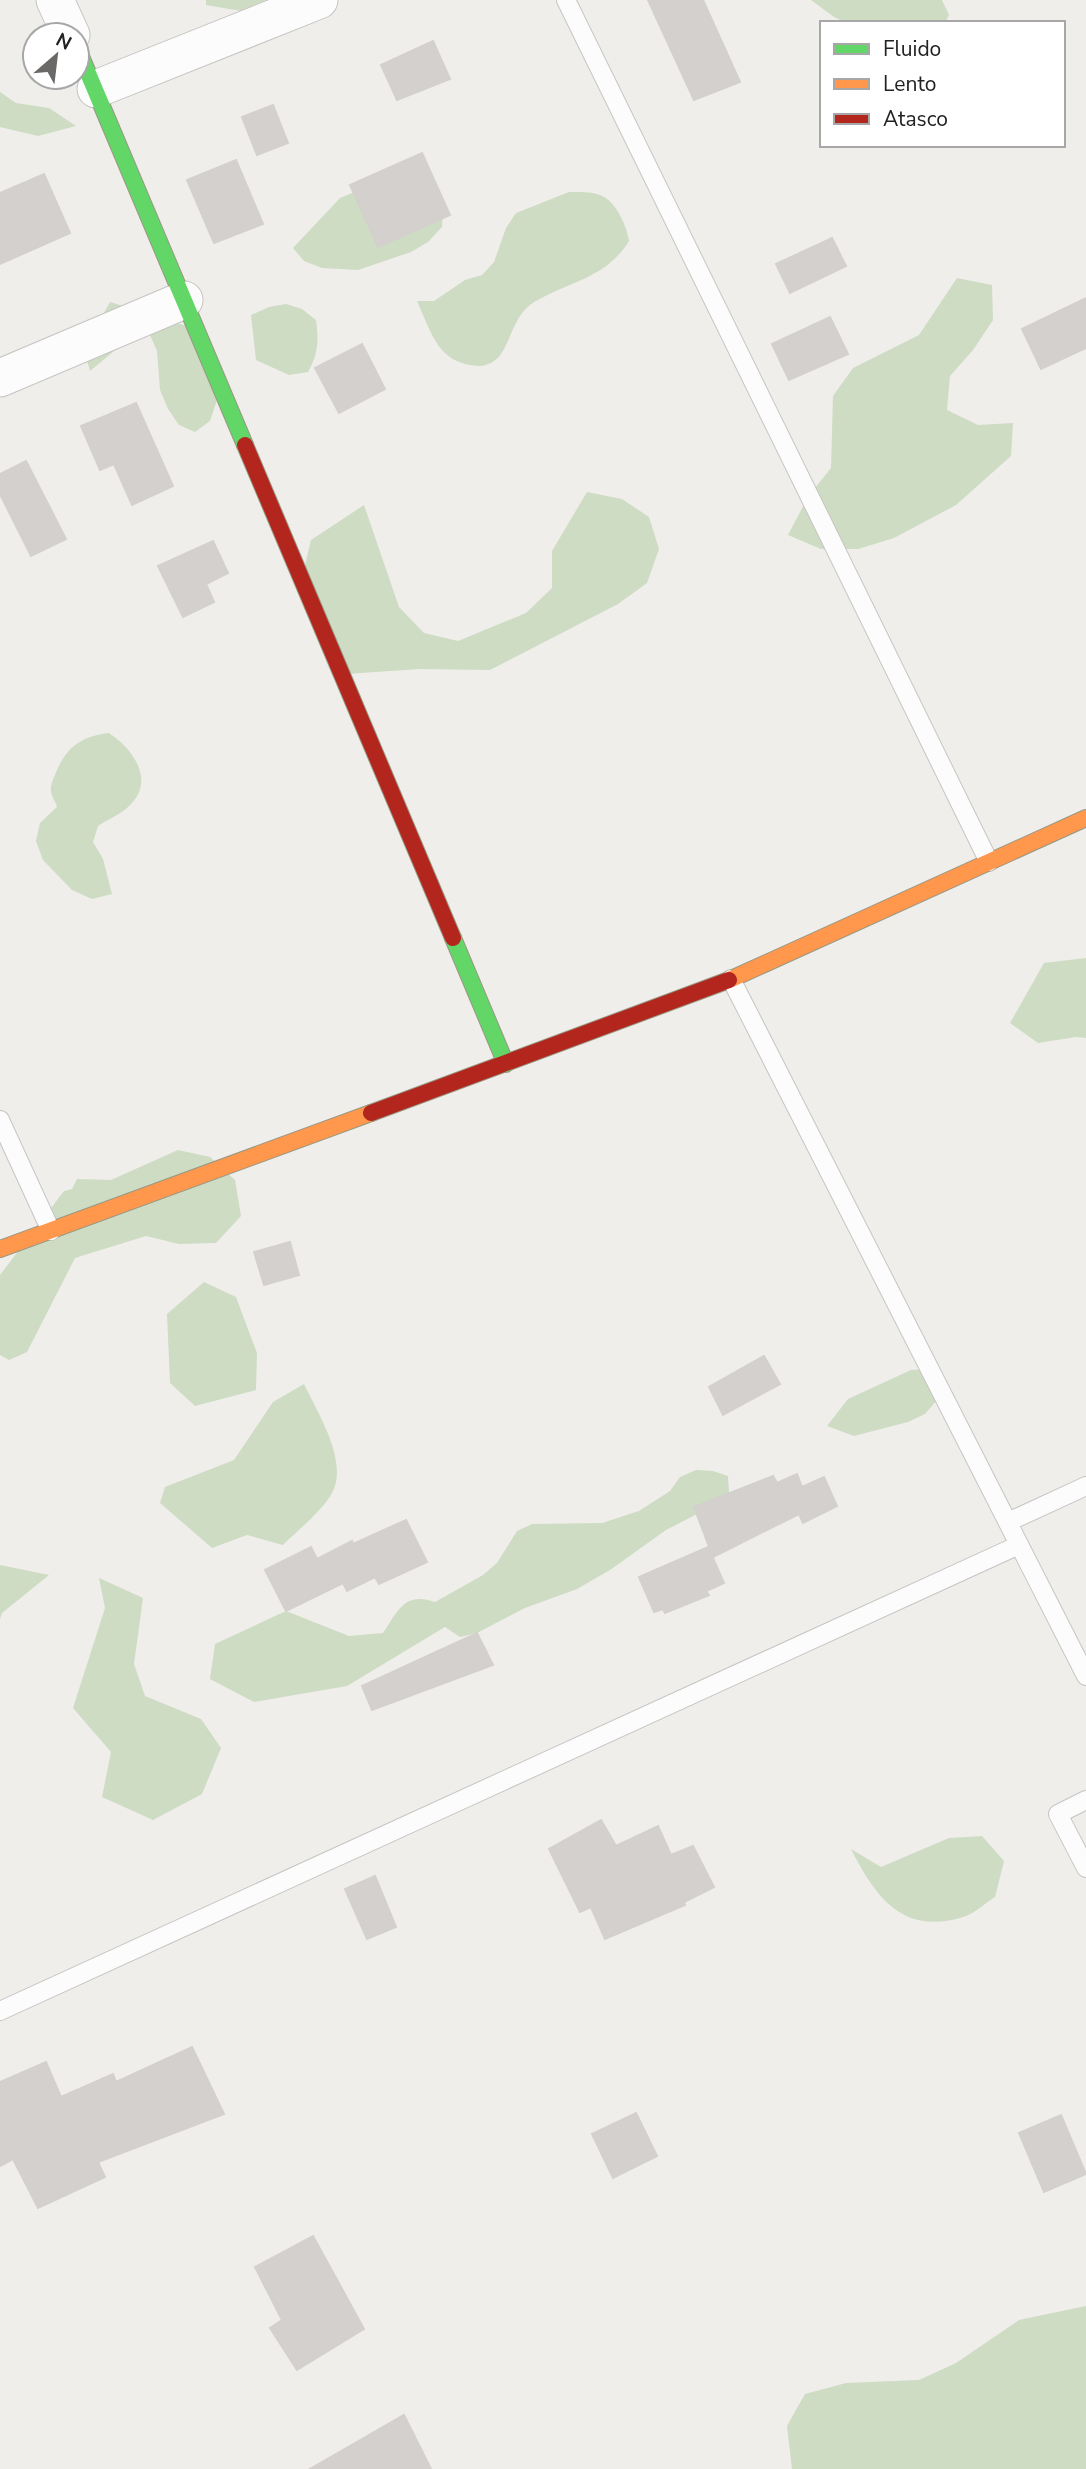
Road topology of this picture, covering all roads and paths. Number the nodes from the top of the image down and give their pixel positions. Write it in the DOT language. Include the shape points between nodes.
graph roads {
  1 [pos="55,0"];
  2 [pos="319,0"];
  3 [pos="566,0"];
  4 [pos="65,21"];
  5 [pos="91,78"];
  6 [pos="96,89"];
  7 [pos="184,299"];
  8 [pos="0,378"];
  9 [pos="1086,818"];
  10 [pos="989,862"];
  11 [pos="731,979"];
  12 [pos="506,1064"];
  13 [pos="0,1119"];
  14 [pos="51,1231"];
  15 [pos="0,1250"];
  16 [pos="1086,1486"];
  17 [pos="1008,1522"];
  18 [pos="1019,1545"];
  19 [pos="1086,1676"];
  20 [pos="1086,1800"];
  21 [pos="1086,1868"];
  22 [pos="0,2011"];
  1 -- 4 [label="street"];
  2 -- 6 [label="street"];
  3 -- 10 [label="lane"];
  5 -- 6 [label="street"];
  6 -- 7 [label="street"];
  7 -- 8 [label="street"];
  7 -- 12 [label="street"];
  9 -- 10 [label="street"];
  10 -- 11 [label="street"];
  11 -- 12 [label="street"];
  11 -- 17 [label="lane"];
  12 -- 14 [label="street"];
  13 -- 14 [label="lane"];
  14 -- 15 [label="street"];
  16 -- 17 [label="lane"];
  17 -- 18 [label="lane"];
  18 -- 19 [label="lane"];
  18 -- 22 [label="lane"];
  20 -- 21 [label="lane" via="1059,1814"];
}
